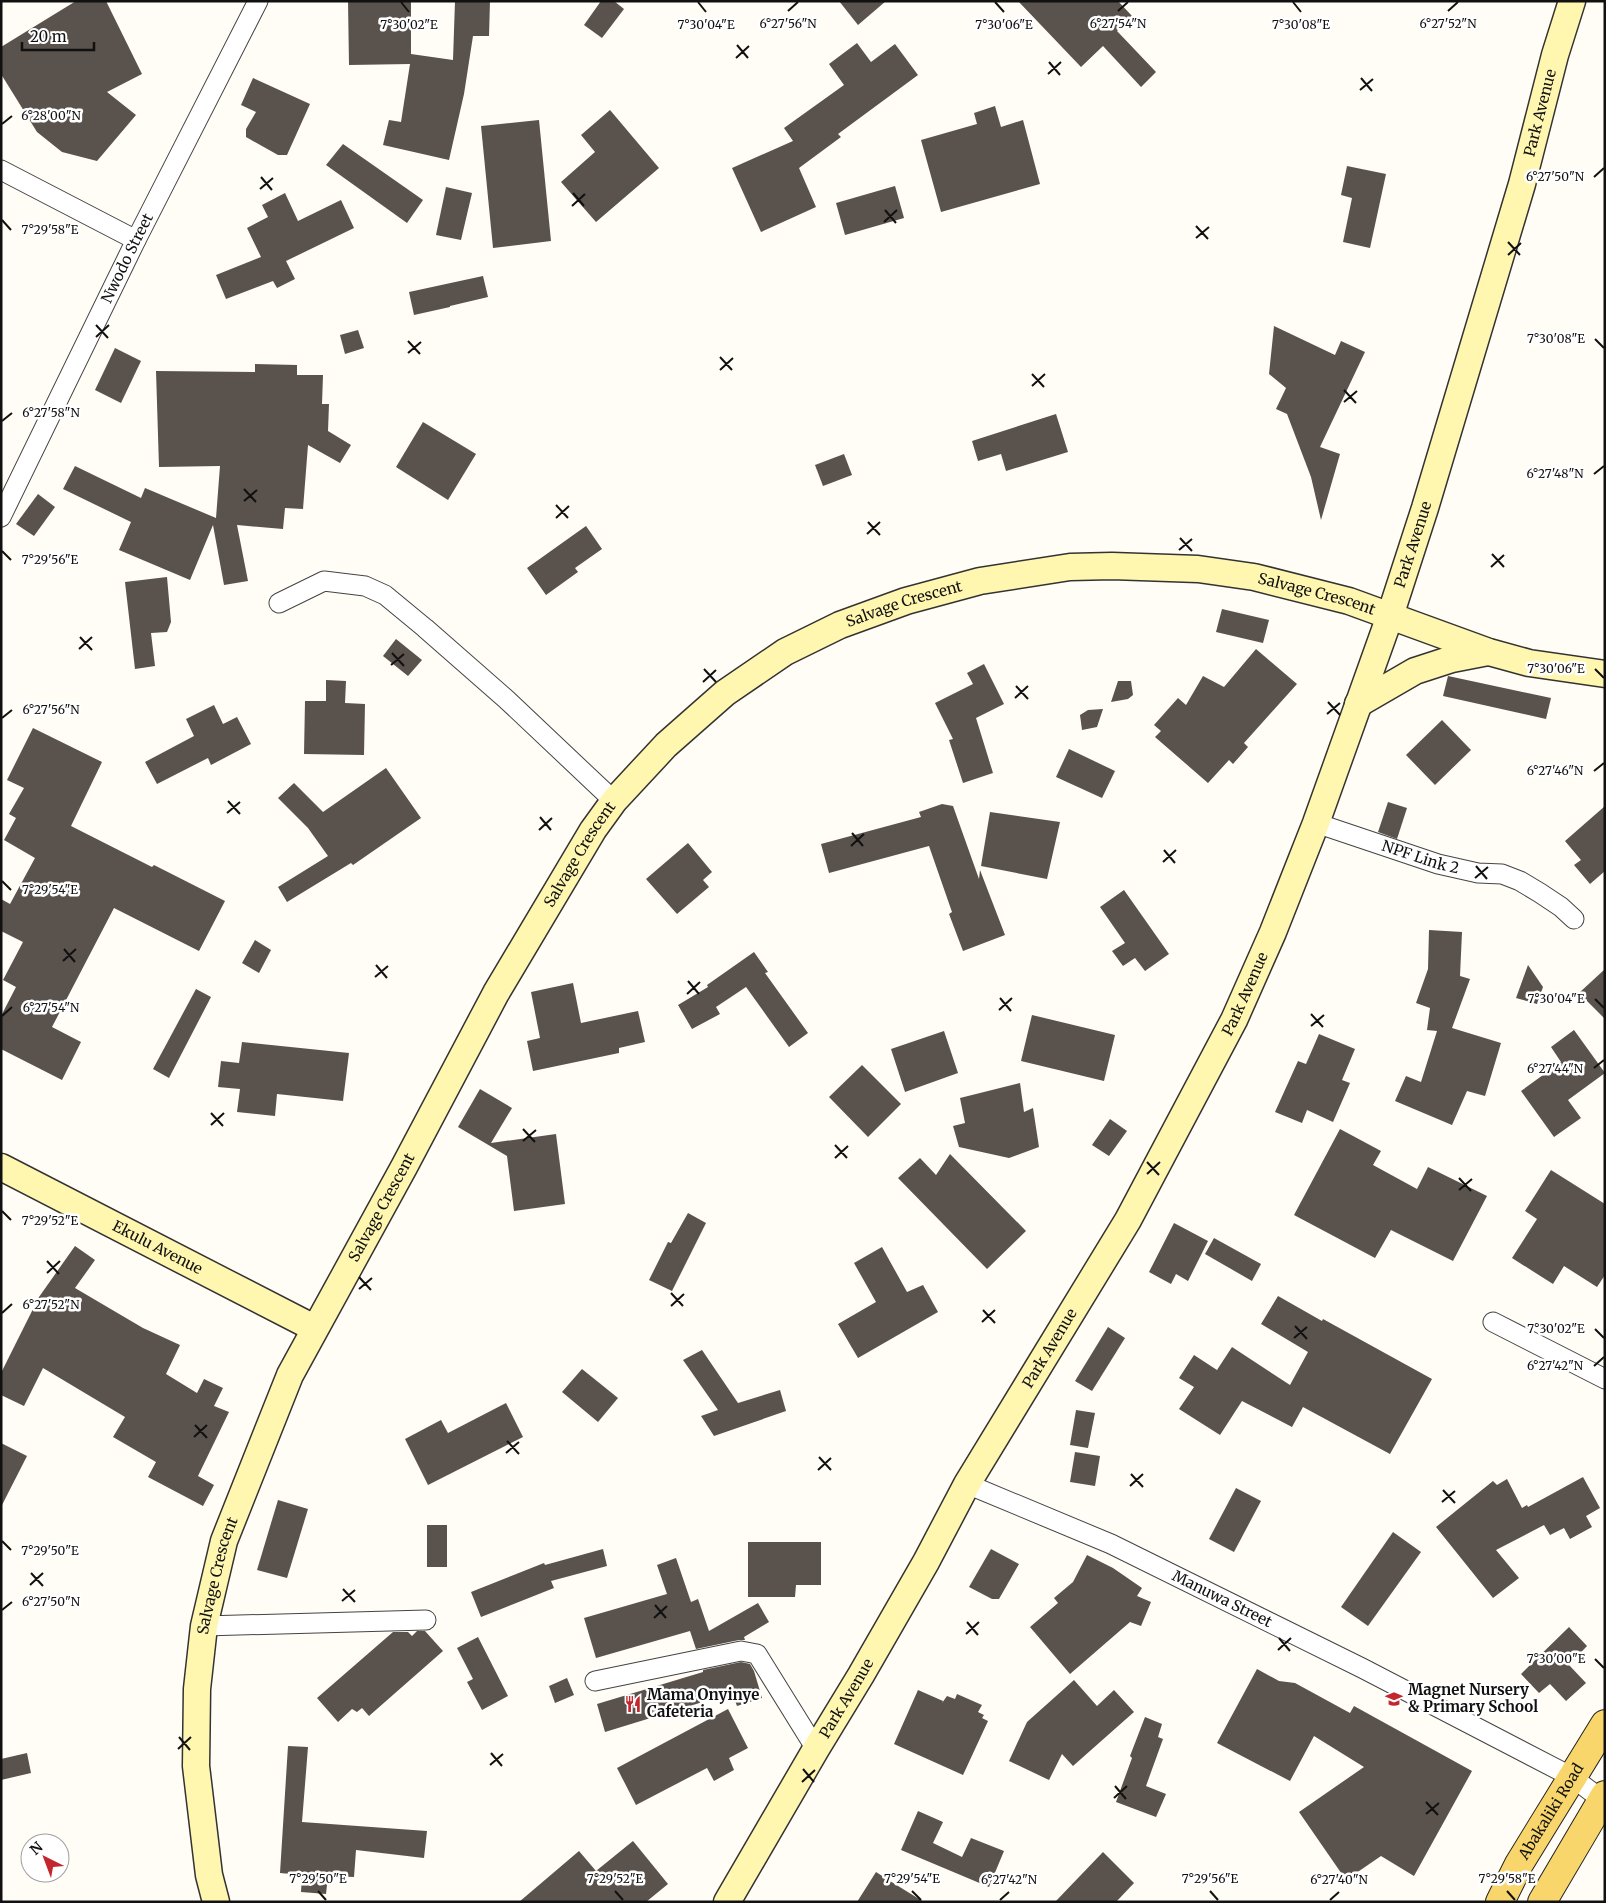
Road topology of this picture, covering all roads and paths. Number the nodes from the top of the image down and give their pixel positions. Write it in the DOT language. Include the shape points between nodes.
graph roads {
  1 [pos="258,1"];
  2 [pos="1572,1"];
  3 [pos="1,170"];
  4 [pos="136,240"];
  5 [pos="1,517"];
  6 [pos="279,603"];
  7 [pos="1390,616"];
  8 [pos="1489,652"];
  9 [pos="1605,674"];
  10 [pos="1358,704"];
  11 [pos="614,800"];
  12 [pos="1316,822"];
  13 [pos="1574,919"];
  14 [pos="1,1167"];
  15 [pos="1493,1322"];
  16 [pos="314,1328"];
  17 [pos="1605,1379"];
  18 [pos="967,1484"];
  19 [pos="426,1620"];
  20 [pos="204,1626"];
  21 [pos="595,1681"];
  22 [pos="1605,1724"];
  23 [pos="816,1749"];
  24 [pos="1572,1777"];
  25 [pos="1603,1797"];
  26 [pos="216,1902"];
  27 [pos="727,1902"];
  28 [pos="1500,1902"];
  29 [pos="1542,1902"];
  1 -- 4 [label="street, Nwodo Street"];
  2 -- 7 [label="main road, Park Avenue" via="1522,184"];
  3 -- 4 [label="street"];
  4 -- 5 [label="street, Nwodo Street"];
  6 -- 11 [label="street" via="324,581 365,586 384,595 506,699"];
  7 -- 8 [label="main road, Salvage Crescent"];
  7 -- 10 [label="main road, Park Avenue"];
  7 -- 11 [label="main road, Salvage Crescent" via="1349,601 1254,577 1198,570 1070,567 980,581 906,601 840,625 786,652 724,693 666,745"];
  8 -- 9 [label="main road, Salvage Crescent" via="1529,663"];
  8 -- 10 [label="main road" via="1452,659 1415,672"];
  10 -- 12 [label="main road, Park Avenue"];
  11 -- 16 [label="main road, Salvage Crescent" via="496,993"];
  12 -- 13 [label="street, NPF Link 2" via="1438,864 1478,873 1502,874 1540,893"];
  12 -- 18 [label="main road, Park Avenue" via="1238,1012 1195,1096 1128,1220"];
  14 -- 16 [label="main road, Ekulu Avenue"];
  15 -- 17 [label="street"];
  16 -- 20 [label="main road, Salvage Crescent" via="290,1375 224,1541"];
  18 -- 23 [label="main road, Park Avenue" via="926,1562"];
  18 -- 24 [label="street, Manuwa Street" via="1111,1544 1362,1668"];
  19 -- 20 [label="street"];
  20 -- 26 [label="main road, Salvage Crescent" via="197,1689 196,1766 209,1875"];
  21 -- 23 [label="street" via="741,1651 757,1654"];
  22 -- 24 [label="main road, Abakaliki Road"];
  23 -- 27 [label="main road, Park Avenue"];
  24 -- 25 [label="street, Manuwa Street"];
  24 -- 28 [label="main road, Abakaliki Road" via="1519,1864"];
  25 -- 29 [label="main road"];
}
